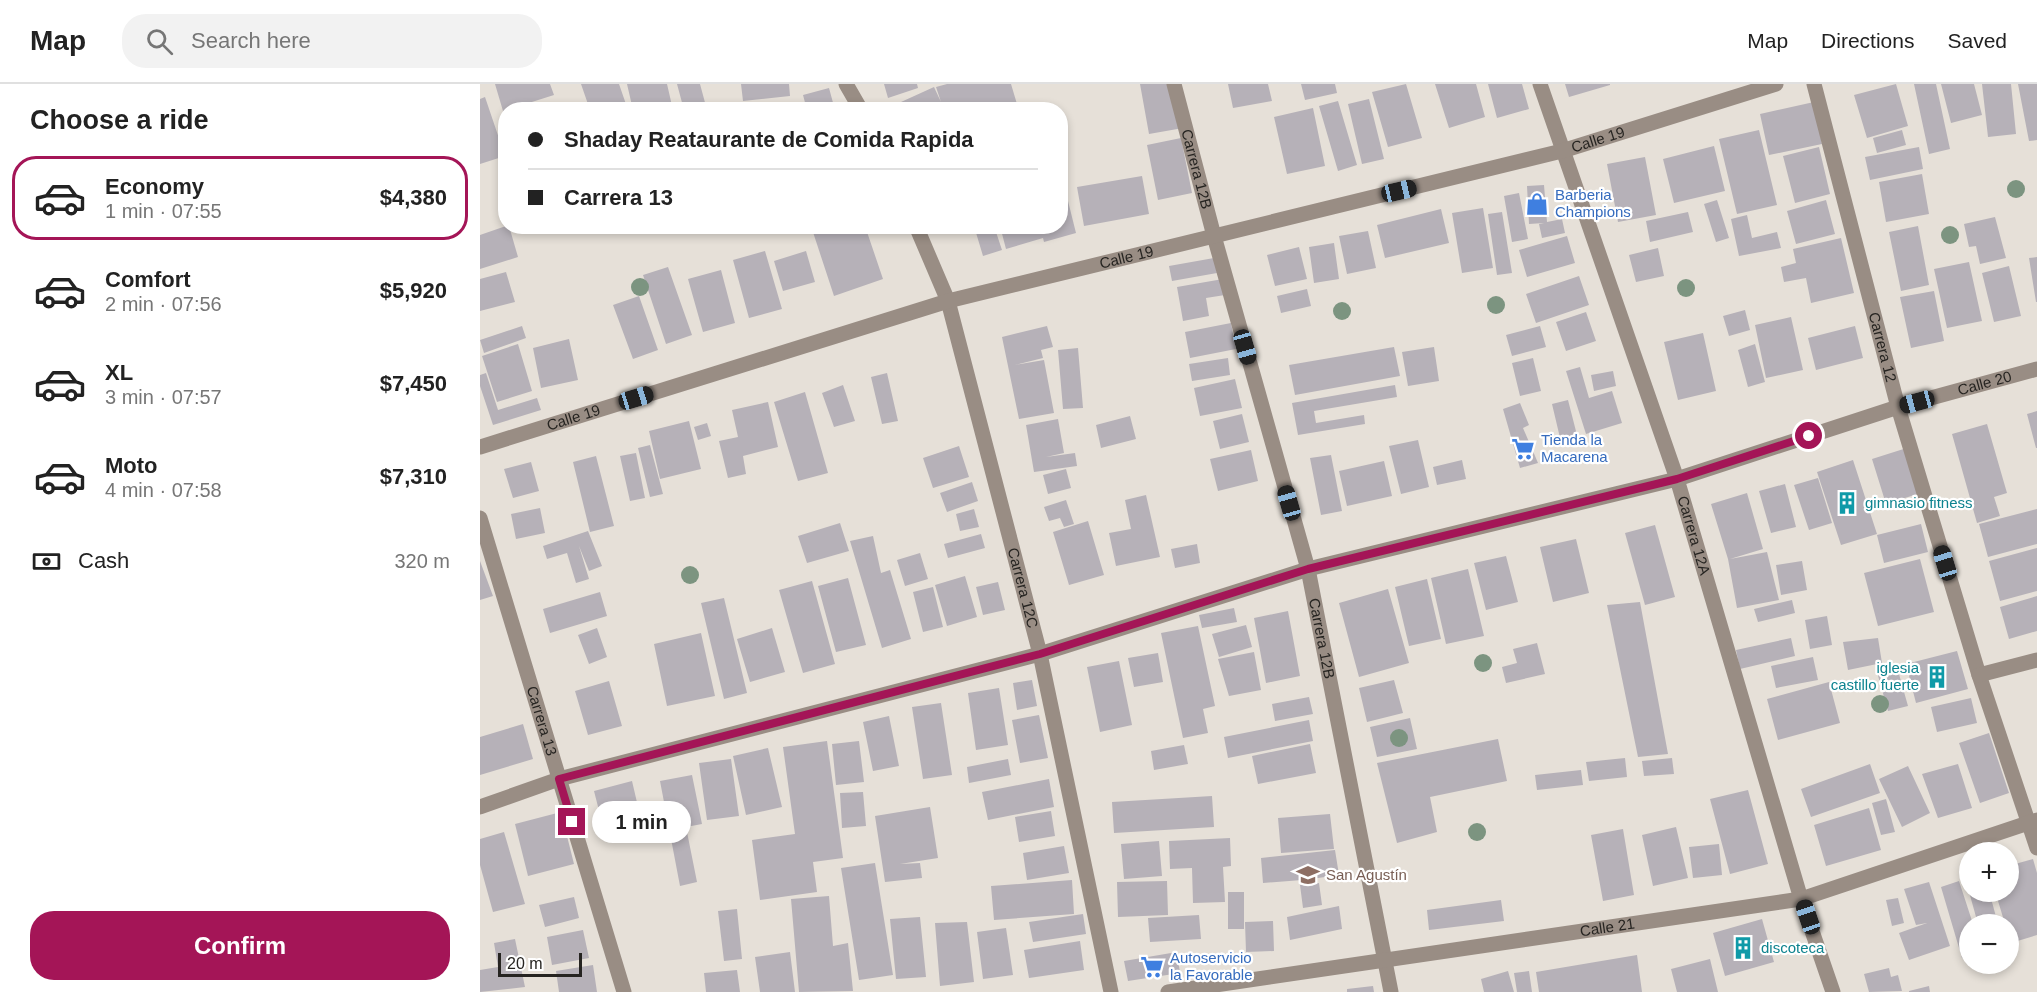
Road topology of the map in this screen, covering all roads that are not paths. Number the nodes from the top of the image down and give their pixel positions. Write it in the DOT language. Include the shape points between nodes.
graph roads {
  1 [pos="846,84"];
  2 [pos="1174,84"];
  3 [pos="1539,84"];
  4 [pos="1776,84"];
  5 [pos="1814,84"];
  6 [pos="856,102"];
  7 [pos="1562,151"];
  8 [pos="919,234"];
  9 [pos="1214,236"];
  10 [pos="948,301"];
  11 [pos="2037,369"];
  12 [pos="1898,407"];
  13 [pos="480,447"];
  14 [pos="1677,479"];
  15 [pos="480,518"];
  16 [pos="1308,569"];
  17 [pos="1040,654"];
  18 [pos="2037,660"];
  19 [pos="1979,675"];
  20 [pos="559,779"];
  21 [pos="480,807"];
  22 [pos="2032,822"];
  23 [pos="2037,848"];
  24 [pos="1801,898"];
  25 [pos="1384,959"];
  26 [pos="624,992"];
  27 [pos="1111,992"];
  28 [pos="1168,992"];
  29 [pos="1391,992"];
  30 [pos="1833,992"];
  1 -- 6 [label="street"];
  2 -- 9 [label="street, Carrera 12B"];
  3 -- 7 [label="street, Carrera 12A"];
  4 -- 7 [label="street, Calle 19"];
  5 -- 12 [label="street, Carrera 12"];
  7 -- 9 [label="street, Calle 19"];
  7 -- 14 [label="street, Carrera 12A"];
  8 -- 10 [label="street, Carrera 12C"];
  9 -- 10 [label="street, Calle 19"];
  9 -- 16 [label="street, Carrera 12B"];
  10 -- 13 [label="street, Calle 19"];
  10 -- 17 [label="street, Carrera 12C"];
  11 -- 12 [label="street, Calle 20"];
  12 -- 14 [label="street, Calle 20"];
  12 -- 19 [label="street, Carrera 12"];
  14 -- 16 [label="street, Calle 20"];
  14 -- 24 [label="street, Carrera 12A"];
  15 -- 20 [label="street, Carrera 13"];
  16 -- 17 [label="street, Calle 20"];
  16 -- 25 [label="street, Carrera 12B"];
  17 -- 20 [label="street, Calle 20"];
  17 -- 27 [label="street, Carrera 12C"];
  18 -- 19 [label="street"];
  19 -- 22 [label="street, Carrera 12"];
  20 -- 21 [label="street, Calle 20"];
  20 -- 26 [label="street, Carrera 13"];
  22 -- 23 [label="street, Carrera 12"];
  22 -- 24 [label="street, Calle 21"];
  24 -- 25 [label="street, Calle 21"];
  24 -- 30 [label="street, Carrera 12A"];
  25 -- 28 [label="street, Calle 21"];
  25 -- 29 [label="street, Carrera 12B"];
}
